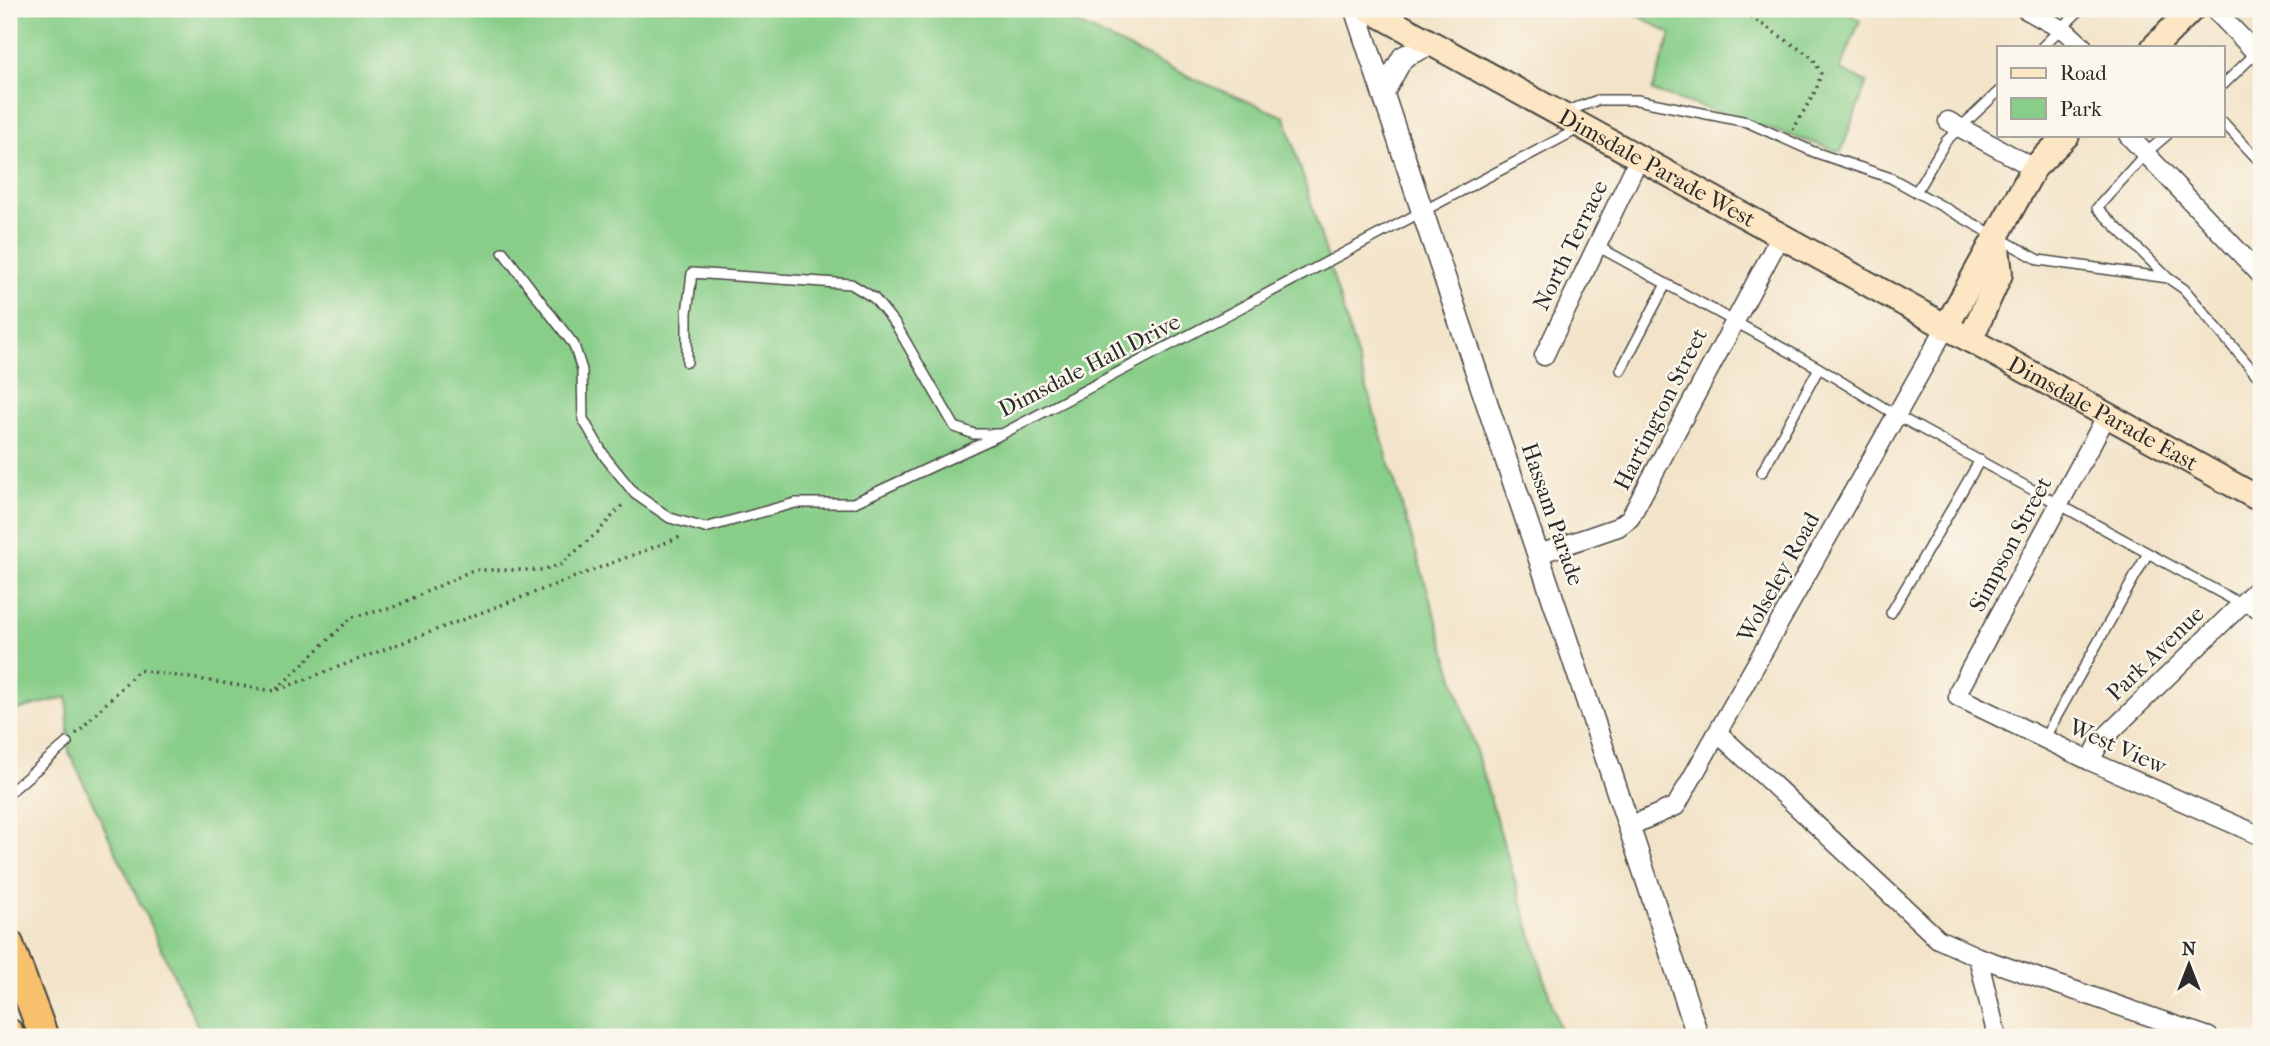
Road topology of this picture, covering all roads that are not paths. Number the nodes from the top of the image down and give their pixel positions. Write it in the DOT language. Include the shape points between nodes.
graph roads {
  1 [pos="1355,9"];
  2 [pos="1369,9"];
  3 [pos="2025,9"];
  4 [pos="2081,9"];
  5 [pos="2192,9"];
  6 [pos="2214,9"];
  7 [pos="2060,29"];
  8 [pos="1432,43"];
  9 [pos="2043,46"];
  10 [pos="2082,46"];
  11 [pos="2155,46"];
  12 [pos="2260,53"];
  13 [pos="2224,84"];
  14 [pos="1997,92"];
  15 [pos="1383,93"];
  16 [pos="1562,113"];
  17 [pos="2224,123"];
  18 [pos="1954,124"];
  19 [pos="1585,125"];
  20 [pos="2066,136"];
  21 [pos="2129,136"];
  22 [pos="2166,136"];
  23 [pos="2146,153"];
  24 [pos="1640,156"];
  25 [pos="2261,163"];
  26 [pos="2034,168"];
  27 [pos="1916,192"];
  28 [pos="1421,214"];
  29 [pos="1781,235"];
  30 [pos="1996,238"];
  31 [pos="1597,246"];
  32 [pos="503,252"];
  33 [pos="2261,275"];
  34 [pos="2168,278"];
  35 [pos="1666,284"];
  36 [pos="1733,321"];
  37 [pos="1946,327"];
  38 [pos="1970,340"];
  39 [pos="1544,356"];
  40 [pos="687,362"];
  41 [pos="1819,368"];
  42 [pos="1621,370"];
  43 [pos="2261,380"];
  44 [pos="1896,415"];
  45 [pos="2107,415"];
  46 [pos="1002,434"];
  47 [pos="1980,460"];
  48 [pos="1762,472"];
  49 [pos="2261,500"];
  50 [pos="2059,504"];
  51 [pos="2148,553"];
  52 [pos="1539,554"];
  53 [pos="2261,585"];
  54 [pos="2241,604"];
  55 [pos="1891,613"];
  56 [pos="2261,615"];
  57 [pos="1958,697"];
  58 [pos="1719,734"];
  59 [pos="2044,739"];
  60 [pos="67,743"];
  61 [pos="2090,761"];
  62 [pos="9,793"];
  63 [pos="1630,826"];
  64 [pos="2261,836"];
  65 [pos="9,944"];
  66 [pos="1978,957"];
  67 [pos="22,1029"];
  68 [pos="1698,1037"];
  69 [pos="1997,1037"];
  70 [pos="2209,1037"];
  1 -- 15 [label="street, Hassam Parade"];
  2 -- 8 [label="main road, Dimsdale Parade West"];
  3 -- 7 [label="street"];
  4 -- 7 [label="lane"];
  5 -- 11 [label="main road"];
  6 -- 12 [label="street"];
  7 -- 9 [label="lane"];
  7 -- 10 [label="street"];
  8 -- 15 [label="street" via="1403,57"];
  8 -- 16 [label="main road, Dimsdale Parade West"];
  12 -- 13 [label="lane"];
  14 -- 18 [label="lane"];
  15 -- 28 [label="street, Hassam Parade"];
  16 -- 19 [label="main road, Dimsdale Parade West"];
  16 -- 27 [label="lane" via="1598,100 1637,100 1747,121"];
  17 -- 25 [label="lane"];
  18 -- 26 [label="street"];
  18 -- 27 [label="lane"];
  19 -- 24 [label="main road, Dimsdale Parade West"];
  19 -- 28 [label="lane, Dimsdale Hall Drive"];
  20 -- 26 [label="main road"];
  21 -- 23 [label="street"];
  22 -- 23 [label="lane"];
  23 -- 33 [label="street"];
  23 -- 34 [label="lane" via="2097,208"];
  24 -- 29 [label="main road, Dimsdale Parade West"];
  24 -- 31 [label="street, North Terrace"];
  26 -- 30 [label="main road"];
  27 -- 30 [label="lane"];
  28 -- 46 [label="lane, Dimsdale Hall Drive"];
  28 -- 52 [label="street, Hassam Parade"];
  29 -- 36 [label="street, Hartington Street"];
  29 -- 37 [label="main road, Dimsdale Parade West"];
  30 -- 34 [label="lane" via="2039,260"];
  30 -- 37 [label="main road"];
  30 -- 38 [label="main road" via="2000,274"];
  31 -- 35 [label="lane"];
  31 -- 39 [label="street, North Terrace"];
  32 -- 46 [label="lane" via="574,345 582,370 583,419 605,457 635,494 670,517 705,528 795,503 853,503"];
  34 -- 43 [label="lane" via="2185,289"];
  35 -- 36 [label="lane"];
  35 -- 42 [label="lane"];
  36 -- 41 [label="lane"];
  36 -- 52 [label="street, Hartington Street" via="1630,518 1618,527"];
  37 -- 38 [label="main road, Dimsdale Parade East"];
  37 -- 44 [label="street, Wolseley Road"];
  38 -- 45 [label="main road, Dimsdale Parade East"];
  40 -- 46 [label="lane, Dimsdale Hall Drive" via="692,272 851,284 874,298 896,325 955,427 974,434"];
  41 -- 44 [label="lane"];
  41 -- 48 [label="lane"];
  44 -- 47 [label="lane"];
  44 -- 58 [label="street, Wolseley Road"];
  45 -- 49 [label="main road, Dimsdale Parade East"];
  45 -- 50 [label="street, Simpson Street"];
  47 -- 50 [label="lane"];
  47 -- 55 [label="lane"];
  50 -- 51 [label="lane"];
  50 -- 57 [label="street, Simpson Street"];
  51 -- 54 [label="lane"];
  51 -- 59 [label="lane"];
  52 -- 63 [label="street, Hassam Parade"];
  53 -- 54 [label="street, Park Avenue"];
  54 -- 56 [label="lane"];
  54 -- 61 [label="street, Park Avenue" via="2100,742"];
  57 -- 59 [label="street, West View"];
  58 -- 63 [label="street, Wolseley Road" via="1676,806"];
  58 -- 66 [label="street" via="1938,939"];
  59 -- 61 [label="street, West View"];
  60 -- 62 [label="lane"];
  61 -- 64 [label="street, West View"];
  63 -- 68 [label="street, Hassam Parade"];
  65 -- 67 [label="highway"];
  66 -- 69 [label="street"];
  66 -- 70 [label="street"];
}
